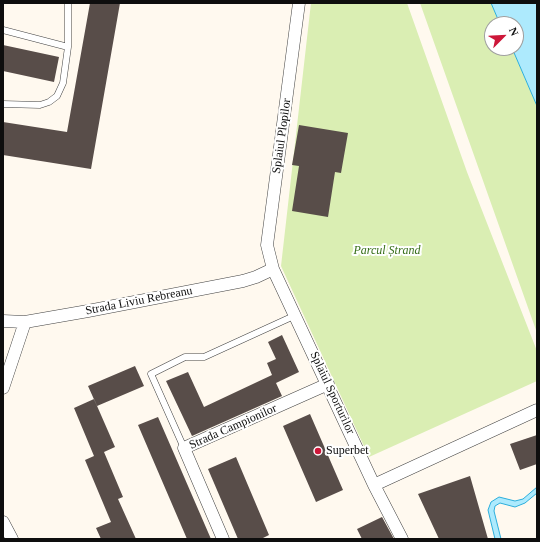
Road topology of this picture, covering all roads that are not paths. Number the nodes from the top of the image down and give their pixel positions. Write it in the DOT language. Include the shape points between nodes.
graph roads {
  1 [pos="68,3"];
  2 [pos="299,3"];
  3 [pos="3,30"];
  4 [pos="68,47"];
  5 [pos="3,104"];
  6 [pos="273,268"];
  7 [pos="296,315"];
  8 [pos="3,321"];
  9 [pos="25,322"];
  10 [pos="328,384"];
  11 [pos="3,388"];
  12 [pos="537,410"];
  13 [pos="184,448"];
  14 [pos="374,485"];
  15 [pos="3,522"];
  16 [pos="12,539"];
  17 [pos="223,539"];
  18 [pos="402,539"];
  1 -- 4 [label="lane"];
  2 -- 6 [label="street, Splaiul Plopilor" via="267,245"];
  3 -- 4 [label="lane"];
  4 -- 5 [label="lane" via="63,83 57,96 40,105"];
  6 -- 7 [label="street, Splaiul Sporturilor"];
  6 -- 9 [label="street, Strada Liviu Rebreanu" via="243,281"];
  7 -- 10 [label="street, Splaiul Sporturilor"];
  7 -- 13 [label="lane" via="204,357 185,357 152,374"];
  8 -- 9 [label="street, Strada Liviu Rebreanu"];
  9 -- 11 [label="street"];
  10 -- 13 [label="street, Strada Campionilor"];
  10 -- 14 [label="street, Splaiul Sporturilor"];
  12 -- 14 [label="street"];
  13 -- 17 [label="street, Strada Campionilor"];
  14 -- 18 [label="street, Splaiul Sporturilor"];
  15 -- 16 [label="street"];
}
